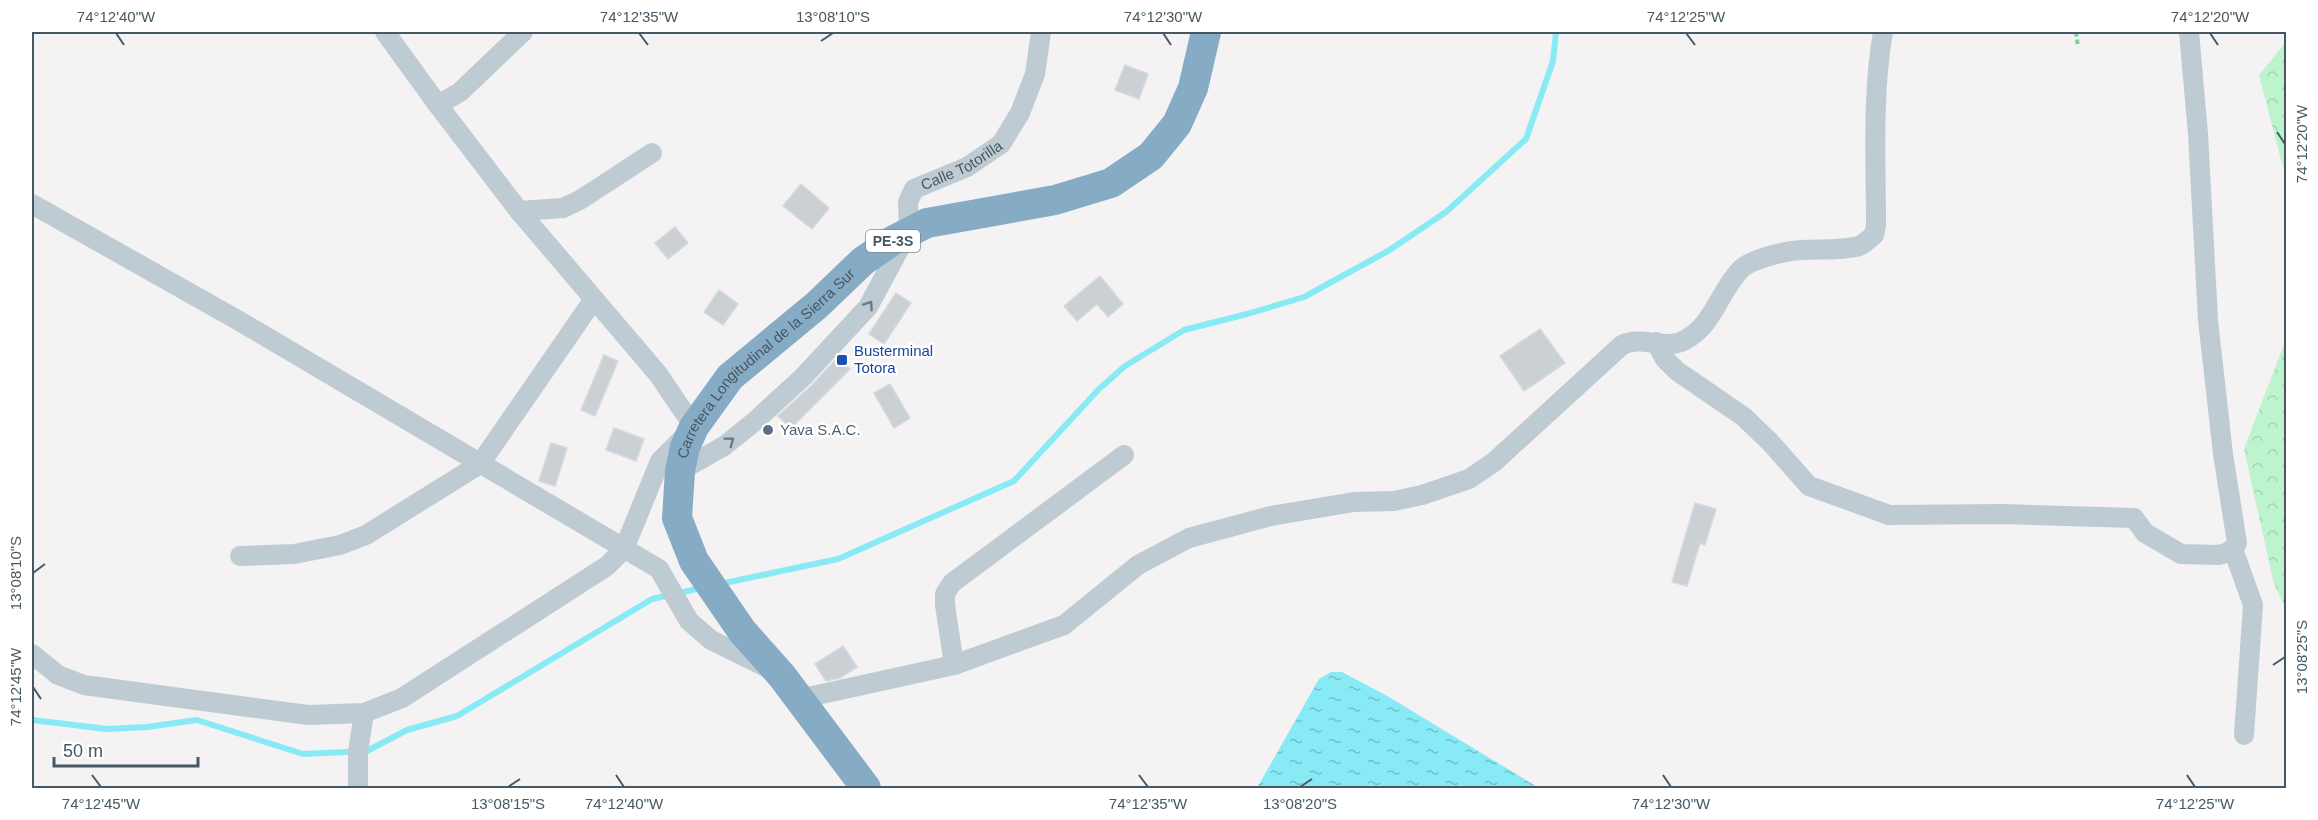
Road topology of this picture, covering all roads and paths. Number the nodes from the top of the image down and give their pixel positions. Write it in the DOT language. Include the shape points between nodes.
graph roads {
  1 [pos="385,32"];
  2 [pos="523,32"];
  3 [pos="1041,32"];
  4 [pos="1206,32"];
  5 [pos="1883,32"];
  6 [pos="2076,32"];
  7 [pos="2189,32"];
  8 [pos="2078,48"];
  9 [pos="438,105"];
  10 [pos="652,153"];
  11 [pos="32,204"];
  12 [pos="519,211"];
  13 [pos="909,231"];
  14 [pos="594,299"];
  15 [pos="1656,342"];
  16 [pos="694,428"];
  17 [pos="1124,455"];
  18 [pos="480,464"];
  19 [pos="680,471"];
  20 [pos="624,549"];
  21 [pos="2233,549"];
  22 [pos="240,556"];
  23 [pos="32,654"];
  24 [pos="954,666"];
  25 [pos="791,687"];
  26 [pos="364,713"];
  27 [pos="2244,735"];
  28 [pos="358,789"];
  29 [pos="866,789"];
  1 -- 9 [label="street"];
  2 -- 9 [label="street" via="459,92"];
  3 -- 13 [label="street, Calle Totorilla" via="1035,74 1020,113 1001,144 968,167 914,189 908,202"];
  4 -- 13 [label="highway, Carretera Longitudinal de la Sierra Sur / PE-3S" via="1193,87 1177,124 1151,156 1112,183 1055,200 927,223"];
  5 -- 15 [label="street" via="1877,90 1874,235 1861,246 1783,252 1754,261 1727,287 1709,318 1693,335 1674,345"];
  6 -- 8 [label="path"];
  7 -- 21 [label="street" via="2208,320 2237,543"];
  9 -- 12 [label="street"];
  10 -- 12 [label="street" via="563,208"];
  11 -- 18 [label="street"];
  12 -- 14 [label="street"];
  13 -- 16 [label="highway, Carretera Longitudinal de la Sierra Sur / PE-3S" via="863,261 730,377"];
  19 -- 13 [label="street, one-way" via="754,423 847,332 868,307"];
  14 -- 16 [label="street" via="658,374"];
  14 -- 18 [label="street"];
  15 -- 21 [label="street" via="1677,371 1744,417 1809,486 1849,501 1889,515 2134,518 2145,533 2181,554 2218,555"];
  15 -- 24 [label="street" via="1630,341 1622,345 1494,462 1469,479 1413,497 1271,516 1189,538 1138,565 1064,625"];
  16 -- 19 [label="highway, Carretera Longitudinal de la Sierra Sur / PE-3S"];
  16 -- 20 [label="street" via="660,461"];
  17 -- 24 [label="street" via="952,584 945,594 945,605"];
  18 -- 20 [label="street"];
  18 -- 22 [label="street" via="357,539 294,554"];
  19 -- 25 [label="highway, Carretera Longitudinal de la Sierra Sur / PE-3S" via="677,518 694,561 742,631"];
  20 -- 25 [label="street" via="659,569 689,621 711,640"];
  20 -- 26 [label="street" via="607,566 402,698"];
  21 -- 27 [label="street" via="2253,605"];
  23 -- 26 [label="street" via="58,675 84,685 308,715"];
  24 -- 25 [label="street"];
  25 -- 29 [label="highway, Carretera Longitudinal de la Sierra Sur / PE-3S"];
  26 -- 28 [label="street"];
}
